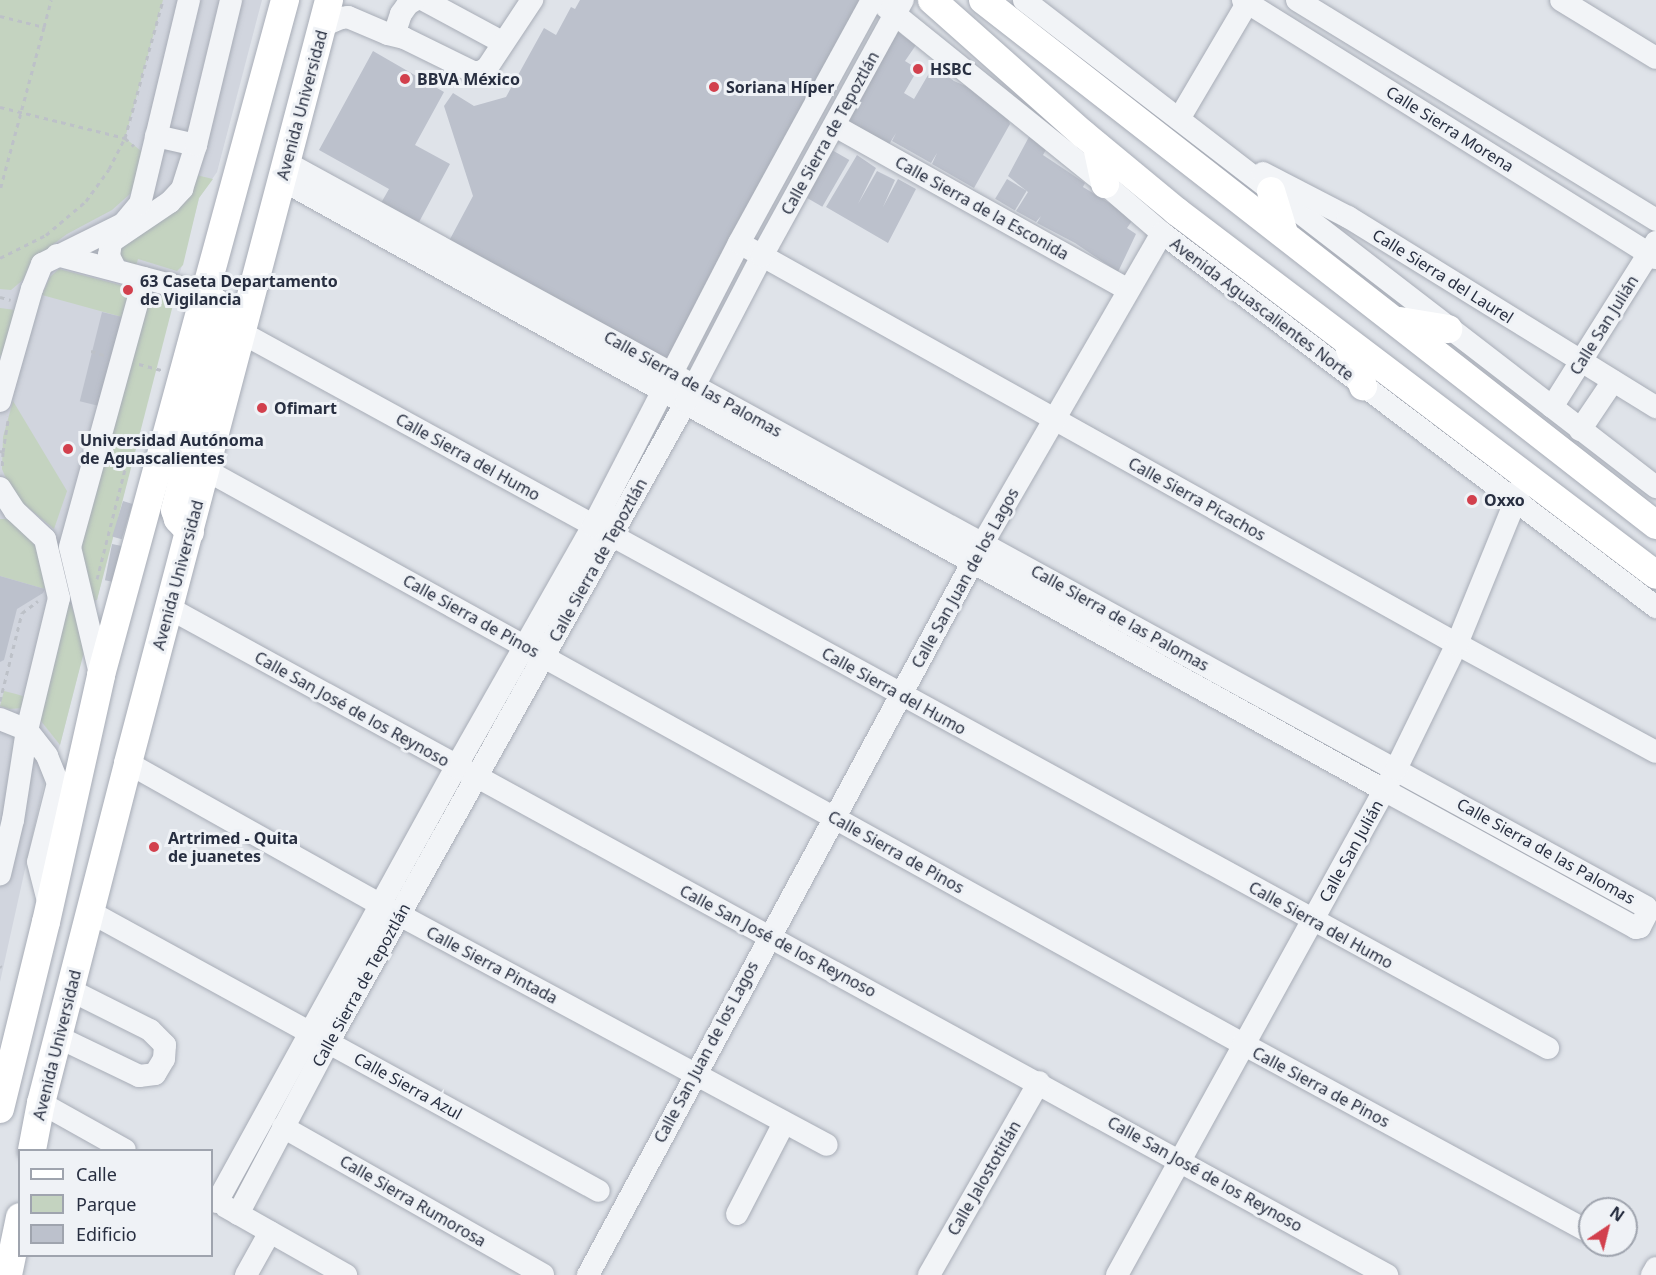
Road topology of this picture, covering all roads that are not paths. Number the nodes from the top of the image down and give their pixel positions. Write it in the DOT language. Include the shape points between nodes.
graph roads {
  1 [pos="189,0"];
  2 [pos="231,0"];
  3 [pos="285,0"];
  4 [pos="347,0"];
  5 [pos="396,0"];
  6 [pos="416,0"];
  7 [pos="424,0"];
  8 [pos="532,0"];
  9 [pos="872,0"];
  10 [pos="878,0"];
  11 [pos="932,0"];
  12 [pos="983,0"];
  13 [pos="1024,0"];
  14 [pos="1297,0"];
  15 [pos="1561,0"];
  16 [pos="1247,1"];
  17 [pos="902,5"];
  18 [pos="326,13"];
  19 [pos="394,28"];
  20 [pos="276,32"];
  21 [pos="502,42"];
  22 [pos="1656,58"];
  23 [pos="1179,119"];
  24 [pos="835,126"];
  25 [pos="1090,140"];
  26 [pos="154,146"];
  27 [pos="196,146"];
  28 [pos="1224,154"];
  29 [pos="284,171"];
  30 [pos="1105,184"];
  31 [pos="1270,191"];
  32 [pos="1656,220"];
  33 [pos="1162,233"];
  34 [pos="1284,233"];
  35 [pos="739,243"];
  36 [pos="1654,252"];
  37 [pos="57,255"];
  38 [pos="762,256"];
  39 [pos="116,270"];
  40 [pos="144,278"];
  41 [pos="1128,290"];
  42 [pos="205,294"];
  43 [pos="1397,321"];
  44 [pos="1448,328"];
  45 [pos="242,333"];
  46 [pos="1347,343"];
  47 [pos="1581,360"];
  48 [pos="669,381"];
  49 [pos="1613,381"];
  50 [pos="1363,386"];
  51 [pos="690,394"];
  52 [pos="5,406"];
  53 [pos="1552,407"];
  54 [pos="1656,407"];
  55 [pos="1054,419"];
  56 [pos="1580,430"];
  57 [pos="206,470"];
  58 [pos="1656,487"];
  59 [pos="0,488"];
  60 [pos="1521,488"];
  61 [pos="7,511"];
  62 [pos="1656,525"];
  63 [pos="602,531"];
  64 [pos="190,532"];
  65 [pos="983,543"];
  66 [pos="972,563"];
  67 [pos="1656,575"];
  68 [pos="1656,607"];
  69 [pos="169,608"];
  70 [pos="1457,644"];
  71 [pos="535,652"];
  72 [pos="101,675"];
  73 [pos="900,694"];
  74 [pos="1,719"];
  75 [pos="27,730"];
  76 [pos="1656,752"];
  77 [pos="128,763"];
  78 [pos="1396,768"];
  79 [pos="465,772"];
  80 [pos="1384,790"];
  81 [pos="7,807"];
  82 [pos="834,818"];
  83 [pos="0,874"];
  84 [pos="390,910"];
  85 [pos="90,912"];
  86 [pos="47,914"];
  87 [pos="1312,921"];
  88 [pos="769,936"];
  89 [pos="70,990"];
  90 [pos="58,1037"];
  91 [pos="319,1038"];
  92 [pos="1243,1044"];
  93 [pos="1548,1048"];
  94 [pos="694,1074"];
  95 [pos="1038,1082"];
  96 [pos="41,1103"];
  97 [pos="0,1109"];
  98 [pos="784,1123"];
  99 [pos="283,1126"];
  100 [pos="827,1145"];
  101 [pos="32,1149"];
  102 [pos="123,1149"];
  103 [pos="1180,1160"];
  104 [pos="599,1191"];
  105 [pos="214,1201"];
  106 [pos="238,1214"];
  107 [pos="737,1214"];
  108 [pos="1578,1226"];
  109 [pos="18,1227"];
  110 [pos="270,1232"];
  111 [pos="1656,1268"];
  112 [pos="8,1275"];
  113 [pos="246,1275"];
  114 [pos="346,1275"];
  115 [pos="543,1275"];
  116 [pos="588,1275"];
  117 [pos="929,1275"];
  118 [pos="1117,1275"];
  119 [pos="1387,1275"];
  120 [pos="1652,1275"];
  1 -- 26 [label="street"];
  2 -- 27 [label="street"];
  3 -- 20 [label="main road"];
  4 -- 19 [label="street"];
  5 -- 19 [label="street"];
  6 -- 19 [label="street" via="408,4"];
  7 -- 21 [label="street"];
  8 -- 21 [label="street"];
  9 -- 35 [label="street, Calle Sierra de Tepoztlán"];
  10 -- 17 [label="street, Avenida Aguascalientes Norte"];
  11 -- 25 [label="main road, Avenida Aguascalientes Norte"];
  12 -- 34 [label="main road"];
  13 -- 23 [label="street"];
  14 -- 32 [label="street, Calle Sierra Morena"];
  15 -- 22 [label="street"];
  16 -- 23 [label="street"];
  16 -- 36 [label="street, Calle Sierra Morena"];
  17 -- 24 [label="street, Calle Sierra de Tepoztlán"];
  17 -- 25 [label="main road" via="1040,108"];
  17 -- 30 [label="street, Avenida Aguascalientes Norte"];
  18 -- 19 [label="street" via="348,17 388,34"];
  18 -- 29 [label="main road, Avenida Universidad"];
  19 -- 21 [label="street" via="473,72 487,68"];
  20 -- 29 [label="main road" via="282,42 283,60 257,161 259,166"];
  20 -- 42 [label="main road"];
  23 -- 28 [label="street"];
  24 -- 38 [label="street, Calle Sierra de Tepoztlán"];
  24 -- 41 [label="street, Calle Sierra de la Esconida"];
  25 -- 30 [label="main road"];
  25 -- 46 [label="main road, Avenida Aguascalientes Norte"];
  26 -- 27 [label="street"];
  26 -- 37 [label="street" via="140,204 123,224"];
  27 -- 39 [label="street" via="182,189 170,202 111,242 109,256"];
  28 -- 31 [label="street"];
  28 -- 47 [label="street, Calle Sierra del Laurel" via="1348,217"];
  29 -- 45 [label="main road, Avenida Universidad"];
  29 -- 48 [label="street, Calle Sierra de las Palomas"];
  30 -- 33 [label="street, Avenida Aguascalientes Norte"];
  31 -- 34 [label="main road"];
  31 -- 44 [label="street"];
  33 -- 41 [label="street, Calle San Juan de los Lagos"];
  33 -- 50 [label="street, Avenida Aguascalientes Norte"];
  34 -- 43 [label="main road"];
  35 -- 38 [label="street, Calle Sierra Picachos"];
  35 -- 48 [label="street, Calle Sierra de Tepoztlán"];
  36 -- 47 [label="street, Calle San Julián"];
  37 -- 39 [label="street"];
  37 -- 52 [label="street" via="42,264 32,289"];
  38 -- 51 [label="street, Calle Sierra de Tepoztlán"];
  38 -- 55 [label="street, Calle Sierra Picachos"];
  39 -- 40 [label="street"];
  40 -- 42 [label="street"];
  40 -- 72 [label="street" via="70,547"];
  41 -- 55 [label="street, Calle San Juan de los Lagos"];
  42 -- 64 [label="main road" via="223,314 175,510"];
  42 -- 72 [label="main road"];
  43 -- 44 [label="main road"];
  43 -- 62 [label="main road"];
  44 -- 53 [label="street"];
  45 -- 57 [label="main road, Avenida Universidad"];
  45 -- 63 [label="street, Calle Sierra del Humo"];
  46 -- 50 [label="main road"];
  46 -- 60 [label="main road, Avenida Aguascalientes Norte"];
  47 -- 49 [label="street, Calle Sierra del Laurel"];
  47 -- 53 [label="street, Calle San Julián"];
  48 -- 51 [label="street, Calle Sierra de las Palomas"];
  48 -- 63 [label="street, Calle Sierra de Tepoztlán"];
  49 -- 54 [label="street, Calle Sierra del Laurel"];
  49 -- 56 [label="street"];
  50 -- 60 [label="street, Avenida Aguascalientes Norte"];
  51 -- 63 [label="street, Calle Sierra de Tepoztlán"];
  51 -- 65 [label="street, Calle Sierra de las Palomas"];
  51 -- 66 [label="street, Calle Sierra de las Palomas"];
  53 -- 56 [label="street"];
  55 -- 65 [label="street, Calle San Juan de los Lagos"];
  55 -- 70 [label="street, Calle Sierra Picachos"];
  56 -- 58 [label="street"];
  57 -- 64 [label="main road, Avenida Universidad"];
  57 -- 71 [label="street, Calle Sierra de Pinos"];
  59 -- 61 [label="street"];
  60 -- 67 [label="main road, Avenida Aguascalientes Norte"];
  60 -- 68 [label="street, Avenida Aguascalientes Norte"];
  60 -- 70 [label="street, Calle San Julián"];
  61 -- 75 [label="street" via="45,538 59,597"];
  63 -- 71 [label="street, Calle Sierra de Tepoztlán"];
  63 -- 73 [label="street, Calle Sierra del Humo"];
  64 -- 69 [label="main road, Avenida Universidad"];
  65 -- 66 [label="street, Calle San Juan de los Lagos"];
  65 -- 78 [label="street, Calle Sierra de las Palomas"];
  66 -- 73 [label="street, Calle San Juan de los Lagos"];
  66 -- 80 [label="street, Calle Sierra de las Palomas"];
  69 -- 77 [label="main road, Avenida Universidad"];
  69 -- 79 [label="street, Calle San José de los Reynoso"];
  70 -- 76 [label="street, Calle Sierra Picachos"];
  70 -- 78 [label="street, Calle San Julián"];
  71 -- 79 [label="street, Calle Sierra de Tepoztlán"];
  71 -- 82 [label="street, Calle Sierra de Pinos"];
  72 -- 86 [label="main road"];
  73 -- 82 [label="street, Calle San Juan de los Lagos"];
  73 -- 87 [label="street, Calle Sierra del Humo"];
  74 -- 75 [label="street"];
  75 -- 81 [label="street"];
  75 -- 86 [label="street" via="47,756 58,783 38,862"];
  77 -- 84 [label="street, Calle Sierra Pintada"];
  77 -- 85 [label="main road, Avenida Universidad"];
  78 -- 80 [label="street, Calle San Julián"];
  78 -- 80 [label="street, Calle Sierra de las Palomas" via="1646,907 1648,911 1640,927 1635,928"];
  79 -- 84 [label="street, Calle Sierra de Tepoztlán"];
  79 -- 88 [label="street, Calle San José de los Reynoso"];
  80 -- 87 [label="street, Calle San Julián"];
  81 -- 83 [label="street"];
  82 -- 88 [label="street, Calle San Juan de los Lagos"];
  82 -- 92 [label="street, Calle Sierra de Pinos"];
  84 -- 91 [label="street, Calle Sierra de Tepoztlán"];
  84 -- 94 [label="street, Calle Sierra Pintada"];
  85 -- 89 [label="main road, Avenida Universidad"];
  85 -- 91 [label="street, Calle Sierra Azul"];
  86 -- 96 [label="main road" via="49,956 22,1074 26,1090"];
  86 -- 97 [label="main road"];
  87 -- 92 [label="street, Calle San Julián"];
  87 -- 93 [label="street, Calle Sierra del Humo"];
  88 -- 94 [label="street, Calle San Juan de los Lagos"];
  88 -- 95 [label="street, Calle San José de los Reynoso"];
  89 -- 90 [label="main road, Avenida Universidad"];
  89 -- 90 [label="street" via="150,1030 165,1045 164,1059 155,1074 139,1076"];
  90 -- 96 [label="main road, Avenida Universidad"];
  91 -- 99 [label="street, Calle Sierra de Tepoztlán"];
  91 -- 104 [label="street, Calle Sierra Azul"];
  91 -- 105 [label="street, Calle Sierra de Tepoztlán"];
  92 -- 103 [label="street, Calle San Julián"];
  92 -- 108 [label="street, Calle Sierra de Pinos"];
  94 -- 98 [label="street, Calle Sierra Pintada"];
  94 -- 116 [label="street, Calle San Juan de los Lagos"];
  95 -- 103 [label="street, Calle San José de los Reynoso"];
  95 -- 117 [label="street, Calle Jalostotitlán"];
  96 -- 101 [label="main road, Avenida Universidad"];
  96 -- 102 [label="street"];
  98 -- 100 [label="street, Calle Sierra Pintada"];
  98 -- 107 [label="street"];
  99 -- 106 [label="street, Calle Sierra de Tepoztlán"];
  99 -- 115 [label="street, Calle Sierra Rumorosa"];
  103 -- 118 [label="street, Calle San Julián"];
  103 -- 119 [label="street, Calle San José de los Reynoso"];
  105 -- 106 [label="street"];
  106 -- 110 [label="street"];
  109 -- 112 [label="main road"];
  110 -- 113 [label="street"];
  110 -- 114 [label="street"];
  111 -- 120 [label="street"];
}
